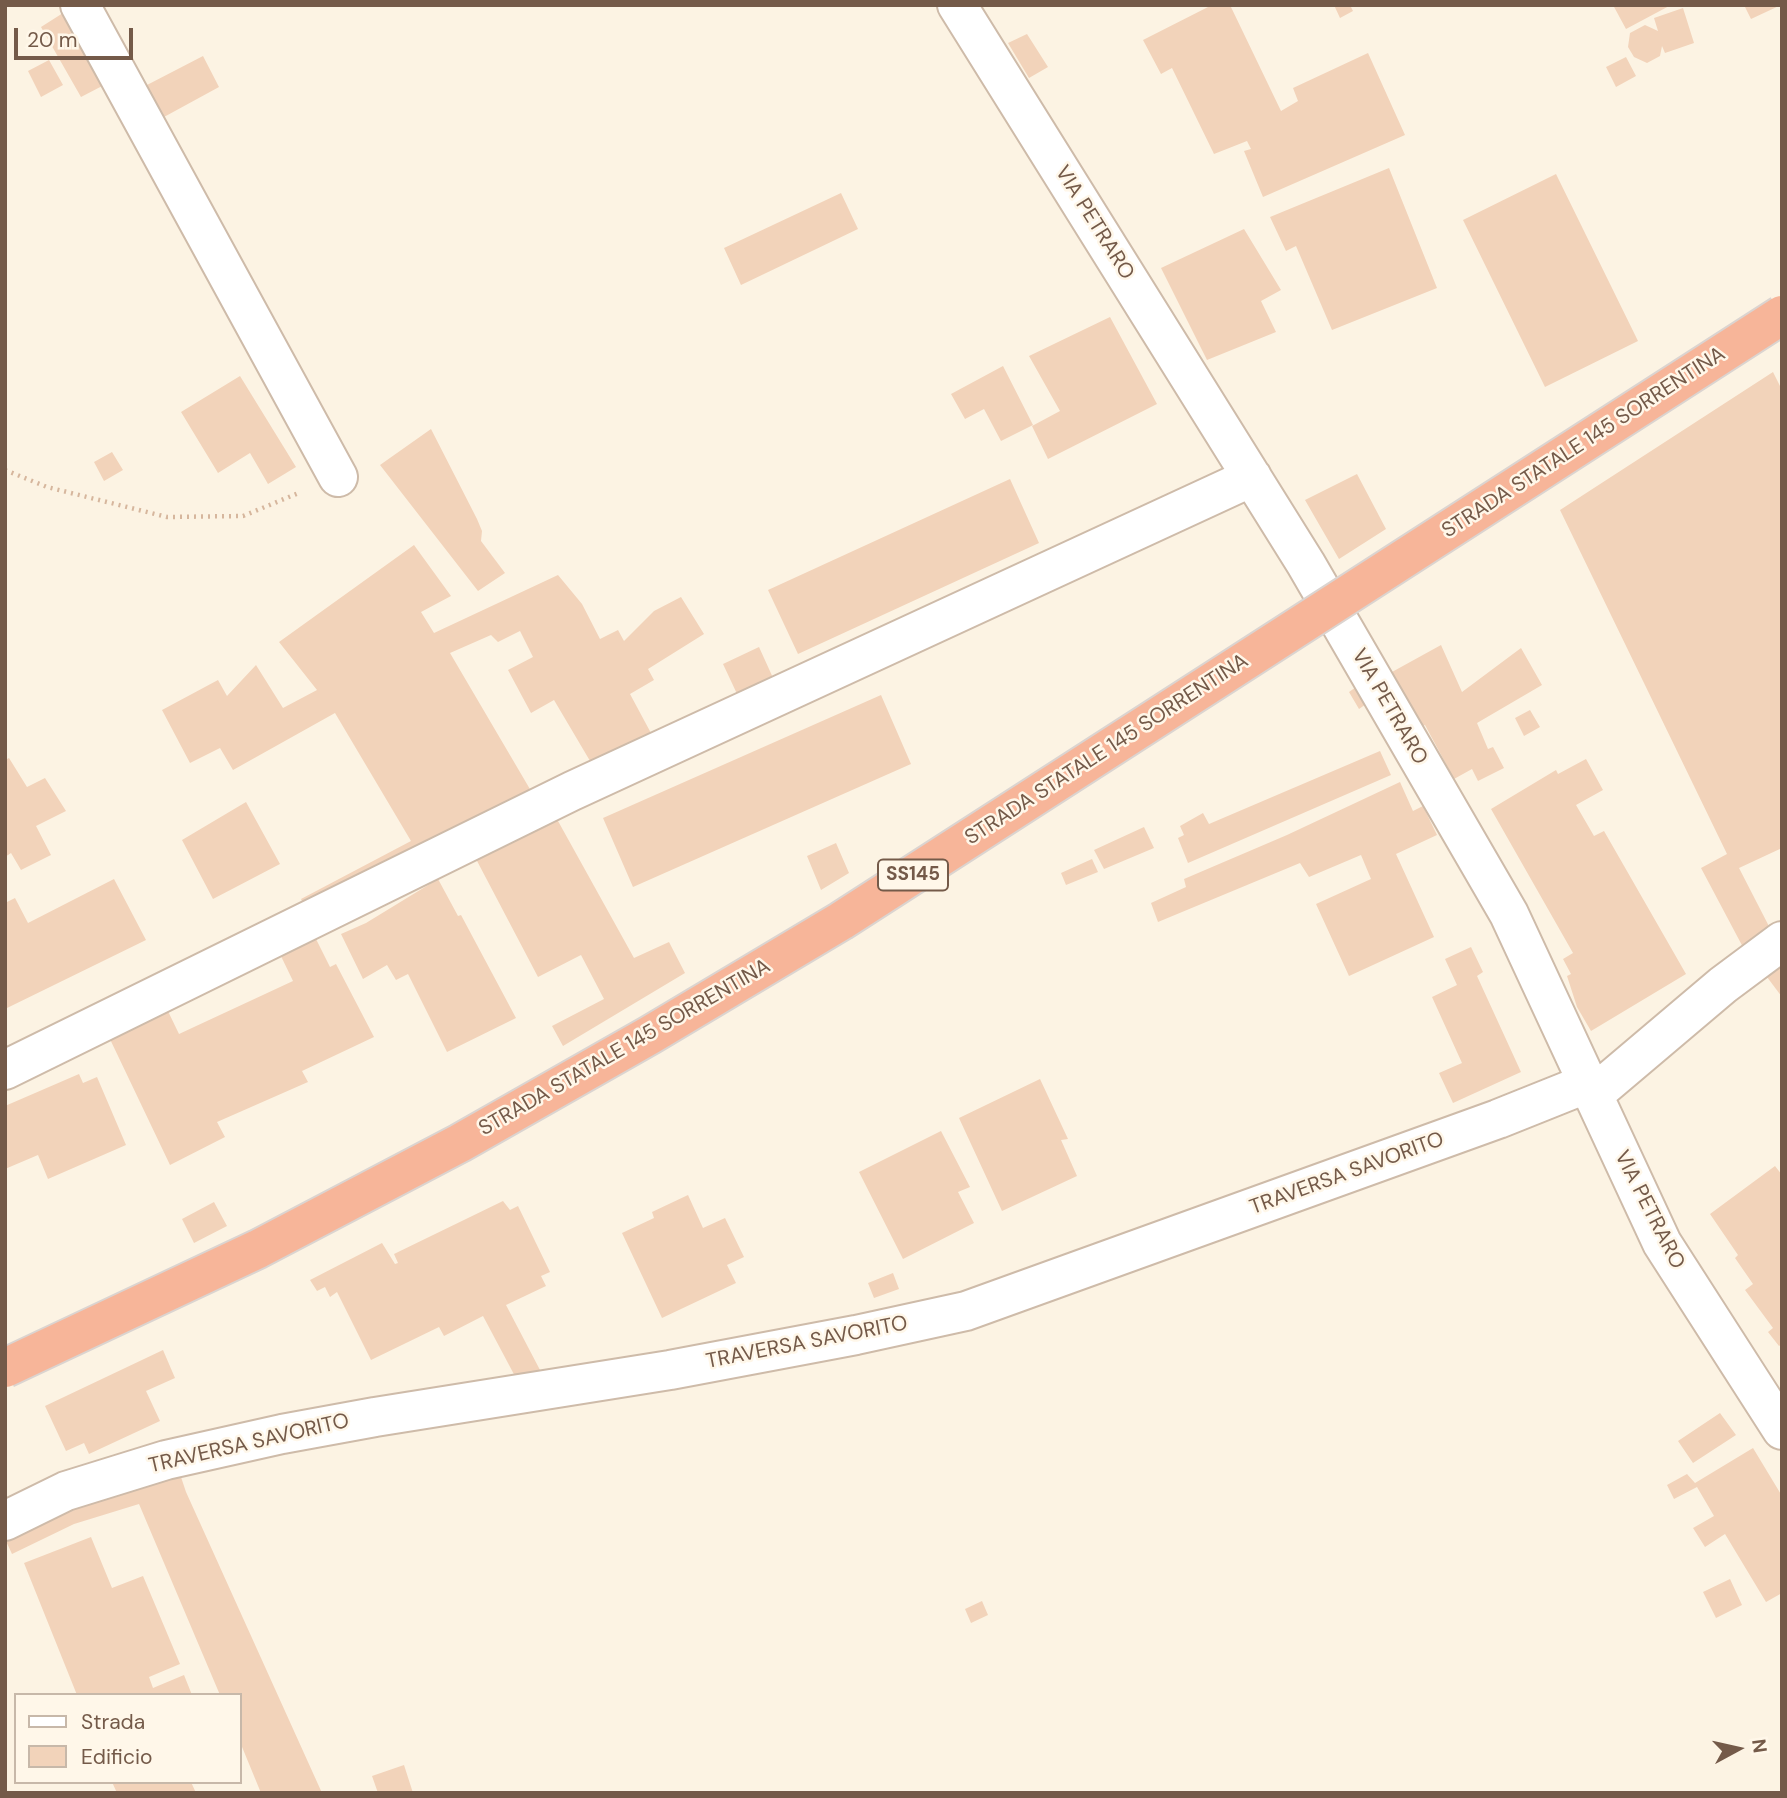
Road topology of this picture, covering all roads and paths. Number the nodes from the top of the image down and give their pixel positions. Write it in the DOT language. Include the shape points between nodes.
graph roads {
  1 [pos="79,5"];
  2 [pos="957,5"];
  3 [pos="1782,315"];
  4 [pos="5,470"];
  5 [pos="338,477"];
  6 [pos="1252,477"];
  7 [pos="1782,941"];
  8 [pos="5,1070"];
  9 [pos="1590,1089"];
  10 [pos="5,1368"];
  11 [pos="1782,1430"];
  12 [pos="5,1521"];
  1 -- 5 [label="street"];
  2 -- 6 [label="street, VIA PETRARO"];
  3 -- 10 [label="highway, STRADA STATALE 145 SORRENTINA / SS145, bridge" via="852,914 662,1028 460,1143 282,1236"];
  4 -- 5 [label="path" via="47,487 167,517 243,516"];
  6 -- 8 [label="street" via="572,791"];
  6 -- 9 [label="street, VIA PETRARO" via="1510,914"];
  7 -- 9 [label="street, TRAVERSA SAVORITO"];
  9 -- 11 [label="street, VIA PETRARO" via="1662,1243"];
  9 -- 12 [label="street, TRAVERSA SAVORITO" via="966,1311 670,1370 282,1434 166,1460 66,1491"];
}
